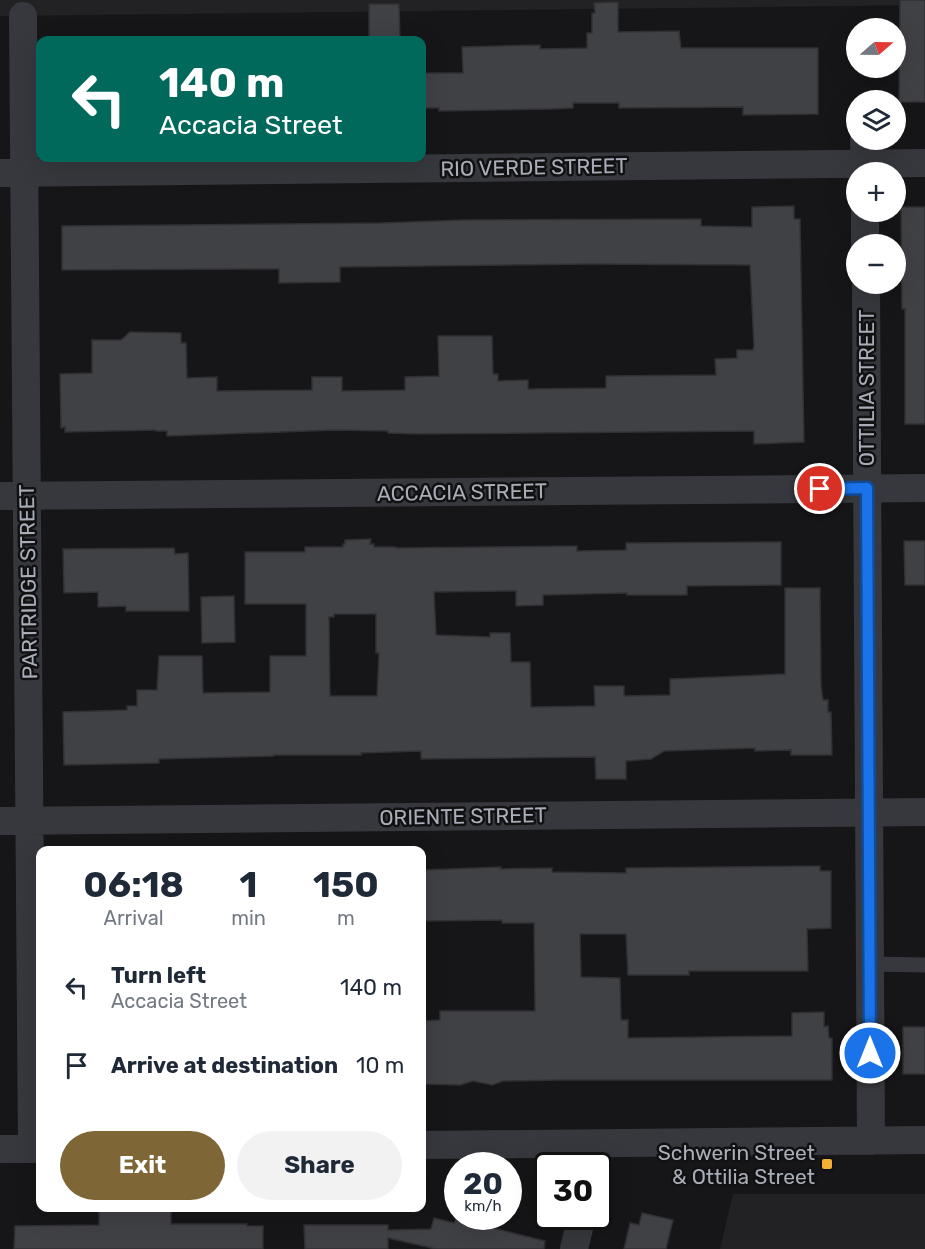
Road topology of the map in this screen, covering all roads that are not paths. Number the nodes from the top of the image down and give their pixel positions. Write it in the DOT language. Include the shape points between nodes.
graph roads {
  1 [pos="23,16"];
  2 [pos="865,159"];
  3 [pos="925,163"];
  4 [pos="12,173"];
  5 [pos="866,294"];
  6 [pos="867,488"];
  7 [pos="925,488"];
  8 [pos="13,496"];
  9 [pos="869,812"];
  10 [pos="925,812"];
  11 [pos="0,821"];
  12 [pos="30,821"];
  13 [pos="870,964"];
  14 [pos="925,965"];
  15 [pos="871,1140"];
  16 [pos="925,1140"];
  17 [pos="426,1145"];
  18 [pos="0,1149"];
  19 [pos="36,1149"];
  20 [pos="550,1152"];
  21 [pos="612,1153"];
  22 [pos="579,1230"];
  23 [pos="574,1249"];
  1 -- 4 [label="street, PARTRIDGE STREET"];
  2 -- 3 [label="street, RIO VERDE STREET"];
  2 -- 4 [label="street, RIO VERDE STREET"];
  4 -- 8 [label="street, PARTRIDGE STREET"];
  5 -- 6 [label="street, OTTILIA STREET"];
  6 -- 7 [label="street, ACCACIA STREET"];
  6 -- 8 [label="street, ACCACIA STREET"];
  6 -- 9 [label="street, OTTILIA STREET"];
  8 -- 12 [label="street, PARTRIDGE STREET"];
  9 -- 10 [label="street, ORIENTE STREET"];
  9 -- 12 [label="street, ORIENTE STREET"];
  9 -- 13 [label="street, OTTILIA STREET"];
  11 -- 12 [label="street, ORIENTE STREET"];
  12 -- 19 [label="street, PARTRIDGE STREET"];
  13 -- 14 [label="lane"];
  13 -- 15 [label="street, OTTILIA STREET"];
  15 -- 16 [label="street"];
  15 -- 21 [label="street"];
  17 -- 20 [label="street"];
  18 -- 19 [label="street"];
  22 -- 23 [label="street"];
}
